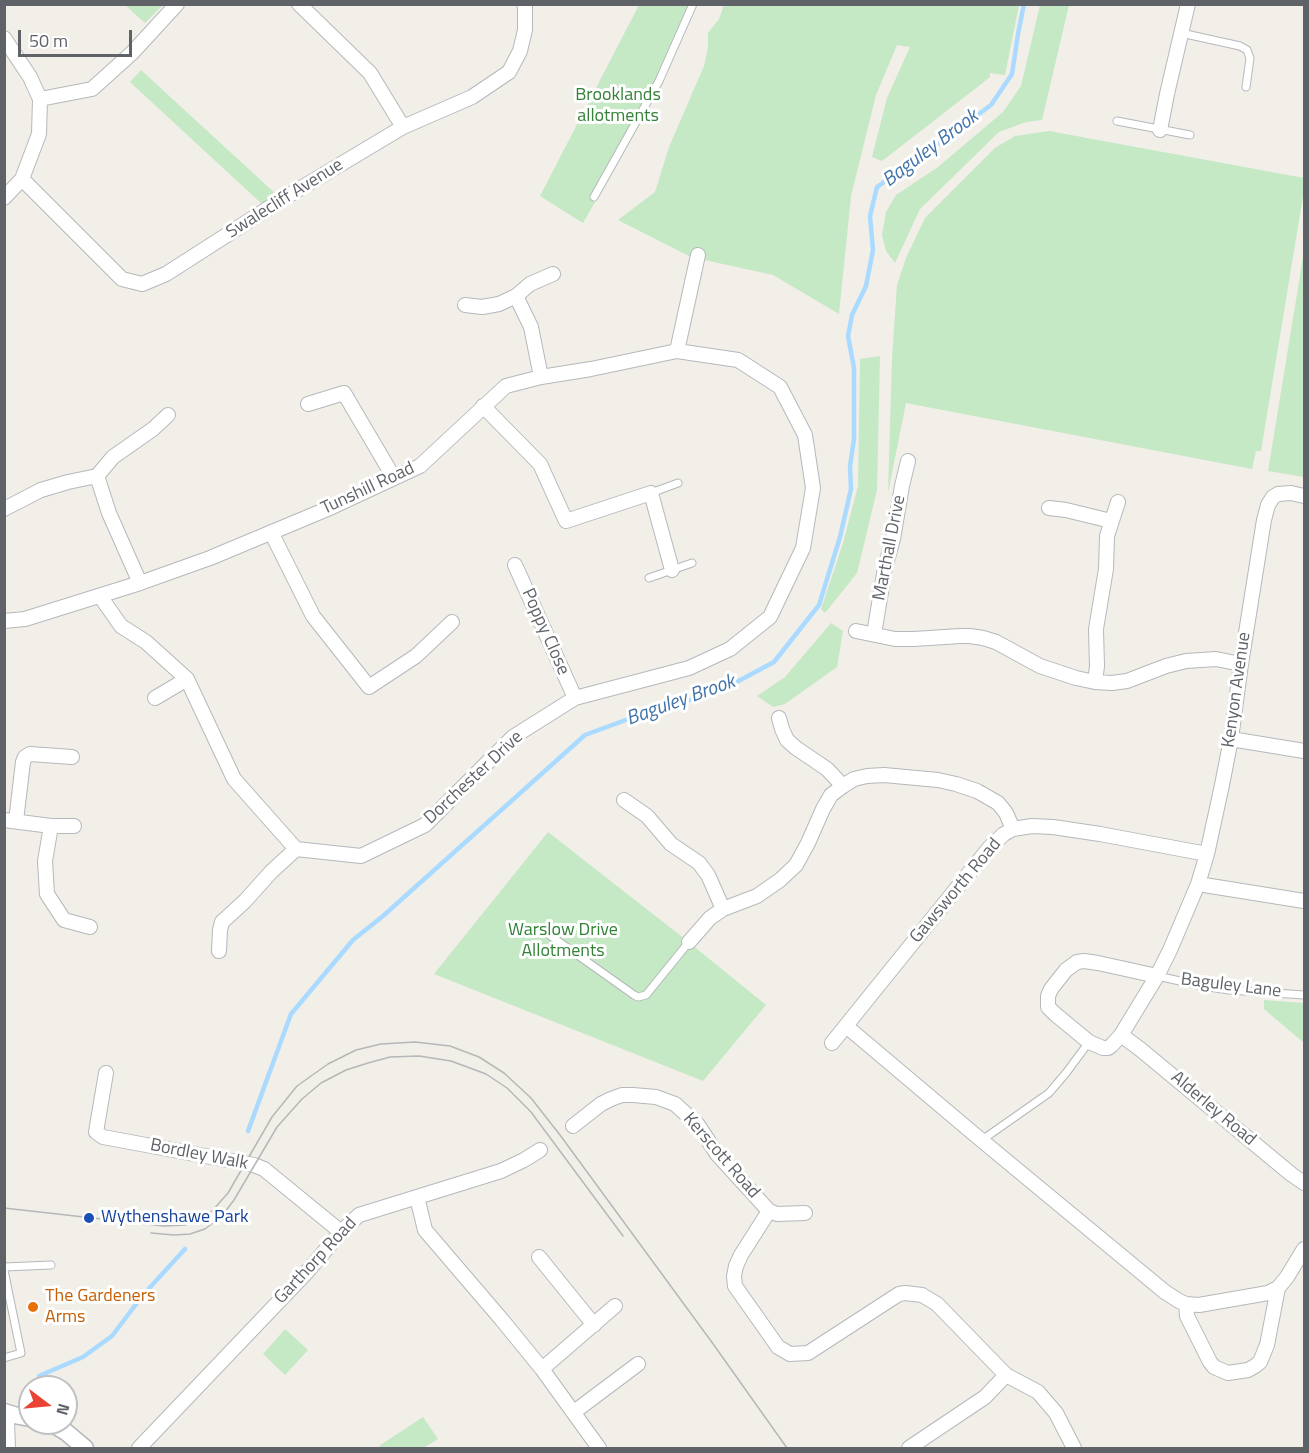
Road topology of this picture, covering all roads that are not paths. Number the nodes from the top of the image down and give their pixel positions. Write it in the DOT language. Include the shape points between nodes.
graph roads {
  1 [pos="177,4"];
  2 [pos="299,4"];
  3 [pos="524,4"];
  4 [pos="1188,4"];
  5 [pos="692,5"];
  6 [pos="1181,33"];
  7 [pos="4,38"];
  8 [pos="1246,87"];
  9 [pos="40,99"];
  10 [pos="1117,121"];
  11 [pos="404,127"];
  12 [pos="1160,130"];
  13 [pos="1190,135"];
  14 [pos="22,179"];
  15 [pos="594,197"];
  16 [pos="4,198"];
  17 [pos="698,255"];
  18 [pos="553,274"];
  19 [pos="516,296"];
  20 [pos="465,305"];
  21 [pos="677,351"];
  22 [pos="541,377"];
  23 [pos="780,387"];
  24 [pos="308,404"];
  25 [pos="483,406"];
  26 [pos="168,415"];
  27 [pos="908,461"];
  28 [pos="97,476"];
  29 [pos="394,478"];
  30 [pos="678,483"];
  31 [pos="651,493"];
  32 [pos="1305,496"];
  33 [pos="1118,502"];
  34 [pos="1049,508"];
  35 [pos="4,509"];
  36 [pos="1111,521"];
  37 [pos="271,531"];
  38 [pos="692,563"];
  39 [pos="515,565"];
  40 [pos="672,570"];
  41 [pos="649,578"];
  42 [pos="140,583"];
  43 [pos="100,596"];
  44 [pos="4,621"];
  45 [pos="452,622"];
  46 [pos="856,631"];
  47 [pos="874,634"];
  48 [pos="1241,664"];
  49 [pos="187,679"];
  50 [pos="1095,682"];
  51 [pos="154,698"];
  52 [pos="575,698"];
  53 [pos="779,718"];
  54 [pos="1231,739"];
  55 [pos="1305,751"];
  56 [pos="72,757"];
  57 [pos="843,786"];
  58 [pos="624,800"];
  59 [pos="10,821"];
  60 [pos="51,826"];
  61 [pos="74,826"];
  62 [pos="1013,829"];
  63 [pos="296,849"];
  64 [pos="1207,854"];
  65 [pos="1198,884"];
  66 [pos="1305,901"];
  67 [pos="723,909"];
  68 [pos="90,927"];
  69 [pos="541,929"];
  70 [pos="689,942"];
  71 [pos="219,951"];
  72 [pos="1157,976"];
  73 [pos="1305,995"];
  74 [pos="846,1026"];
  75 [pos="1120,1035"];
  76 [pos="1089,1042"];
  77 [pos="832,1043"];
  78 [pos="106,1073"];
  79 [pos="573,1126"];
  80 [pos="982,1140"];
  81 [pos="540,1150"];
  82 [pos="1305,1183"];
  83 [pos="417,1197"];
  84 [pos="769,1211"];
  85 [pos="805,1213"];
  86 [pos="341,1232"];
  87 [pos="1305,1249"];
  88 [pos="539,1257"];
  89 [pos="51,1265"];
  90 [pos="4,1268"];
  91 [pos="1278,1288"];
  92 [pos="6,1291"];
  93 [pos="1186,1304"];
  94 [pos="615,1306"];
  95 [pos="594,1325"];
  96 [pos="4,1358"];
  97 [pos="638,1364"];
  98 [pos="542,1369"];
  99 [pos="1006,1376"];
  100 [pos="574,1412"];
  101 [pos="4,1421"];
  102 [pos="69,1435"];
  103 [pos="5,1449"];
  104 [pos="85,1449"];
  105 [pos="139,1449"];
  106 [pos="599,1449"];
  107 [pos="909,1449"];
  108 [pos="1074,1449"];
  1 -- 9 [label="street" via="92,89"];
  2 -- 11 [label="street" via="370,73"];
  3 -- 11 [label="street, Swalecliff Avenue" via="525,30 509,72 472,97"];
  4 -- 6 [label="street"];
  5 -- 15 [label="lane" via="659,81"];
  6 -- 8 [label="lane" via="1247,50 1250,58"];
  6 -- 12 [label="street"];
  7 -- 9 [label="street"];
  9 -- 14 [label="street" via="39,134"];
  10 -- 12 [label="lane"];
  11 -- 14 [label="street, Swalecliff Avenue" via="166,274 142,284 122,279"];
  12 -- 13 [label="lane"];
  14 -- 16 [label="street"];
  17 -- 21 [label="street"];
  18 -- 19 [label="street" via="530,284"];
  19 -- 20 [label="street" via="499,304"];
  19 -- 22 [label="street" via="531,327"];
  21 -- 22 [label="street, Tunshill Road"];
  21 -- 23 [label="street, Tunshill Road" via="738,360"];
  22 -- 25 [label="street, Tunshill Road" via="506,386"];
  23 -- 52 [label="street, Dorchester Drive" via="805,435 813,488 803,548 770,617 730,650 689,668"];
  24 -- 29 [label="street" via="344,393"];
  25 -- 29 [label="street, Tunshill Road" via="420,466"];
  25 -- 31 [label="street" via="540,464 566,521"];
  26 -- 28 [label="street" via="113,457"];
  27 -- 47 [label="street, Marthall Drive"];
  28 -- 35 [label="street" via="41,490"];
  28 -- 42 [label="street"];
  29 -- 37 [label="street, Tunshill Road"];
  30 -- 31 [label="lane"];
  31 -- 40 [label="street"];
  32 -- 48 [label="street, Kenyon Avenue" via="1283,493 1273,496 1268,506"];
  33 -- 36 [label="street"];
  34 -- 36 [label="street"];
  36 -- 50 [label="street" via="1096,629"];
  37 -- 42 [label="street, Tunshill Road"];
  37 -- 45 [label="street" via="313,616 369,687 416,656"];
  38 -- 40 [label="lane"];
  39 -- 52 [label="street, Poppy Close"];
  40 -- 41 [label="lane"];
  42 -- 43 [label="street, Tunshill Road"];
  43 -- 44 [label="street, Tunshill Road" via="26,619"];
  43 -- 49 [label="street" via="121,626 146,642"];
  46 -- 47 [label="street"];
  47 -- 50 [label="street" via="896,639 983,638 1040,666"];
  48 -- 50 [label="street" via="1216,659 1186,661 1127,681"];
  48 -- 54 [label="street, Kenyon Avenue"];
  49 -- 51 [label="street"];
  49 -- 63 [label="street" via="234,779"];
  52 -- 63 [label="street, Dorchester Drive" via="513,737 425,825 361,856"];
  53 -- 57 [label="street" via="787,740"];
  54 -- 55 [label="street"];
  54 -- 64 [label="street, Kenyon Avenue"];
  56 -- 59 [label="street" via="25,757"];
  57 -- 62 [label="street" via="854,779 884,775 956,784 998,803"];
  57 -- 67 [label="street" via="831,795 796,865 757,896"];
  58 -- 67 [label="street" via="646,816 671,844 699,863"];
  59 -- 60 [label="street"];
  60 -- 61 [label="street"];
  60 -- 68 [label="street" via="45,861 47,894 64,920"];
  62 -- 64 [label="street, Gawsworth Road" via="1053,827"];
  62 -- 74 [label="street, Gawsworth Road" via="990,847"];
  63 -- 71 [label="street" via="222,922"];
  64 -- 65 [label="street, Kenyon Avenue"];
  65 -- 66 [label="street"];
  65 -- 72 [label="street, Kenyon Avenue"];
  67 -- 70 [label="street"];
  69 -- 70 [label="lane" via="638,997 646,995"];
  72 -- 73 [label="lane, Baguley Lane" via="1229,990"];
  72 -- 75 [label="street, Kenyon Avenue"];
  72 -- 76 [label="street" via="1084,961 1071,965 1048,996 1048,1007"];
  74 -- 77 [label="street, Gawsworth Road"];
  74 -- 80 [label="street"];
  75 -- 76 [label="street" via="1108,1048"];
  75 -- 82 [label="street, Alderley Road"];
  76 -- 80 [label="lane" via="1049,1093"];
  78 -- 86 [label="street, Bordley Walk" via="96,1132 103,1137 254,1165"];
  79 -- 84 [label="street, Kerscott Road" via="601,1104 622,1095 656,1097 675,1104 698,1125 717,1154"];
  80 -- 93 [label="street" via="1165,1292"];
  81 -- 83 [label="street" via="501,1171"];
  83 -- 86 [label="street, Garthorp Road" via="359,1215"];
  83 -- 98 [label="street" via="425,1230"];
  84 -- 85 [label="street, Kerscott Road"];
  84 -- 99 [label="street, Kerscott Road" via="741,1255 734,1276 735,1286 778,1347 790,1354 807,1353 899,1294 922,1295 937,1304"];
  86 -- 105 [label="street, Garthorp Road"];
  87 -- 91 [label="street"];
  88 -- 95 [label="street"];
  89 -- 90 [label="lane"];
  90 -- 92 [label="lane"];
  91 -- 93 [label="street" via="1268,1293"];
  91 -- 93 [label="street" via="1267,1345 1260,1362 1248,1370 1228,1373 1214,1367 1187,1316"];
  92 -- 96 [label="lane" via="21,1353"];
  94 -- 95 [label="street"];
  95 -- 98 [label="street"];
  97 -- 100 [label="street"];
  98 -- 100 [label="street"];
  99 -- 107 [label="street" via="985,1397"];
  99 -- 108 [label="street, Kerscott Road" via="1038,1392 1056,1413"];
  100 -- 106 [label="street"];
  101 -- 103 [label="main road"];
  102 -- 104 [label="street"];
}
